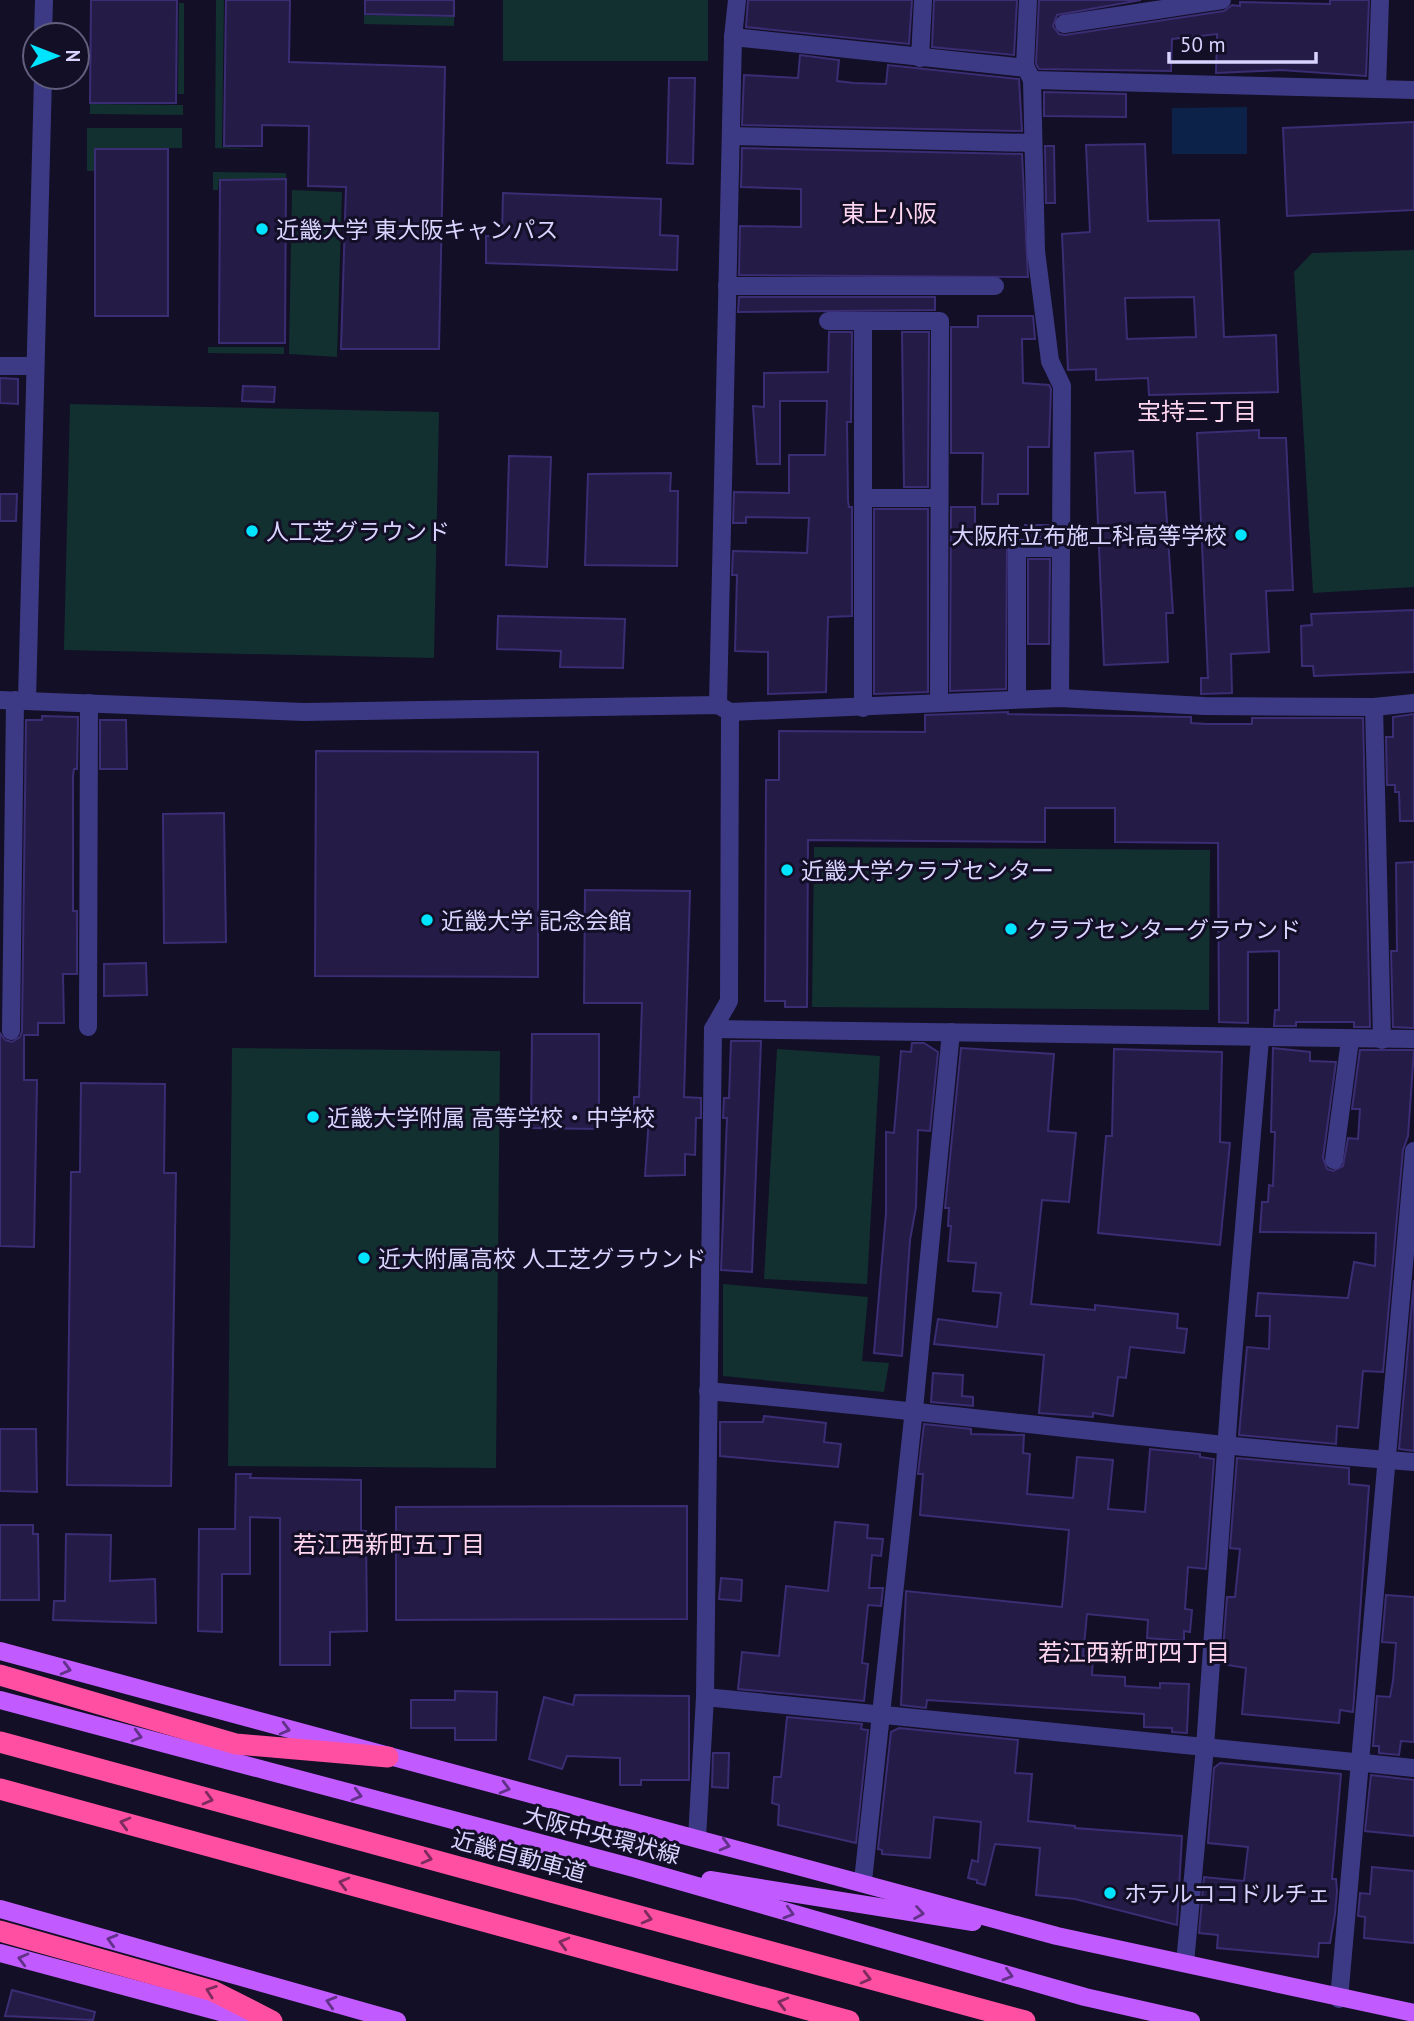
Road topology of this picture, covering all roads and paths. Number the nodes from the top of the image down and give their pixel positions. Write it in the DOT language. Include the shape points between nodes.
graph roads {
  1 [pos="44,0"];
  2 [pos="737,0"];
  3 [pos="923,0"];
  4 [pos="1028,0"];
  5 [pos="1223,0"];
  6 [pos="1380,0"];
  7 [pos="1176,3"];
  8 [pos="1114,8"];
  9 [pos="43,21"];
  10 [pos="1064,24"];
  11 [pos="733,37"];
  12 [pos="920,58"];
  13 [pos="1028,73"];
  14 [pos="1377,89"];
  15 [pos="1414,90"];
  16 [pos="43,91"];
  17 [pos="731,136"];
  18 [pos="1033,143"];
  19 [pos="727,286"];
  20 [pos="995,286"];
  21 [pos="828,321"];
  22 [pos="863,321"];
  23 [pos="0,366"];
  24 [pos="34,366"];
  25 [pos="863,498"];
  26 [pos="939,498"];
  27 [pos="1062,548"];
  28 [pos="1060,698"];
  29 [pos="1017,699"];
  30 [pos="14,700"];
  31 [pos="939,701"];
  32 [pos="89,703"];
  33 [pos="1414,703"];
  34 [pos="1374,706"];
  35 [pos="724,708"];
  36 [pos="863,708"];
  37 [pos="6,928"];
  38 [pos="88,1027"];
  39 [pos="713,1029"];
  40 [pos="11,1031"];
  41 [pos="951,1032"];
  42 [pos="1260,1039"];
  43 [pos="1414,1039"];
  44 [pos="1350,1040"];
  45 [pos="1382,1040"];
  46 [pos="1414,1151"];
  47 [pos="1334,1160"];
  48 [pos="708,1391"];
  49 [pos="914,1409"];
  50 [pos="1227,1448"];
  51 [pos="1385,1460"];
  52 [pos="1414,1462"];
  53 [pos="0,1651"];
  54 [pos="0,1675"];
  55 [pos="705,1697"];
  56 [pos="0,1700"];
  57 [pos="881,1714"];
  58 [pos="0,1742"];
  59 [pos="1205,1747"];
  60 [pos="388,1757"];
  61 [pos="1359,1763"];
  62 [pos="1414,1768"];
  63 [pos="0,1789"];
  64 [pos="697,1838"];
  65 [pos="634,1868"];
  66 [pos="863,1881"];
  67 [pos="0,1909"];
  68 [pos="4,1932"];
  69 [pos="1057,1936"];
  70 [pos="0,1953"];
  71 [pos="1185,1963"];
  72 [pos="1339,1999"];
  73 [pos="1414,2013"];
  74 [pos="254,2021"];
  75 [pos="272,2021"];
  76 [pos="397,2021"];
  77 [pos="849,2021"];
  78 [pos="1024,2021"];
  79 [pos="1191,2021"];
  1 -- 9 [label="street"];
  2 -- 11 [label="street"];
  3 -- 12 [label="street"];
  4 -- 13 [label="street"];
  5 -- 7 [label="street"];
  6 -- 14 [label="street"];
  7 -- 8 [label="street"];
  8 -- 10 [label="street"];
  11 -- 12 [label="street"];
  11 -- 17 [label="street"];
  12 -- 13 [label="street"];
  13 -- 14 [label="street"];
  13 -- 18 [label="street"];
  14 -- 15 [label="street"];
  16 -- 24 [label="street"];
  17 -- 18 [label="street"];
  17 -- 19 [label="street"];
  18 -- 27 [label="street" via="1036,251 1050,361 1062,386"];
  19 -- 20 [label="street"];
  19 -- 35 [label="street"];
  21 -- 22 [label="street"];
  22 -- 25 [label="street"];
  22 -- 26 [label="street" via="940,321"];
  23 -- 24 [label="street"];
  24 -- 30 [label="street"];
  25 -- 26 [label="street"];
  25 -- 36 [label="street"];
  26 -- 31 [label="street"];
  27 -- 28 [label="street"];
  27 -- 29 [label="street" via="1017,548"];
  28 -- 29 [label="street"];
  28 -- 34 [label="street" via="1204,706"];
  29 -- 31 [label="street"];
  30 -- 32 [label="street"];
  30 -- 37 [label="street"];
  31 -- 36 [label="street"];
  32 -- 35 [label="street" via="304,712"];
  32 -- 38 [label="street"];
  33 -- 34 [label="street"];
  34 -- 45 [label="street"];
  35 -- 36 [label="street"];
  35 -- 39 [label="street" via="729,1001"];
  37 -- 40 [label="street"];
  39 -- 41 [label="street"];
  39 -- 48 [label="street"];
  41 -- 42 [label="street"];
  41 -- 49 [label="street"];
  42 -- 44 [label="street"];
  42 -- 50 [label="street"];
  43 -- 45 [label="street"];
  44 -- 45 [label="street"];
  44 -- 47 [label="street"];
  46 -- 51 [label="street"];
  48 -- 49 [label="street"];
  48 -- 55 [label="street"];
  49 -- 50 [label="street"];
  49 -- 57 [label="street"];
  50 -- 51 [label="street"];
  50 -- 59 [label="street"];
  51 -- 52 [label="street"];
  51 -- 61 [label="street"];
  53 -- 60 [label="main road, one-way"];
  54 -- 60 [label="highway" via="236,1744"];
  55 -- 57 [label="street"];
  55 -- 64 [label="street"];
  56 -- 65 [label="main road, 大阪中央環状線, one-way"];
  57 -- 59 [label="street"];
  57 -- 66 [label="street"];
  58 -- 78 [label="highway, 近畿自動車道, one-way"];
  59 -- 61 [label="street"];
  59 -- 71 [label="street"];
  60 -- 64 [label="main road, one-way"];
  61 -- 62 [label="street"];
  61 -- 72 [label="street"];
  77 -- 63 [label="highway, one-way"];
  64 -- 66 [label="main road, one-way"];
  65 -- 69 [label="main road, one-way"];
  65 -- 79 [label="main road, 大阪中央環状線, one-way" via="1085,1997"];
  66 -- 69 [label="main road"];
  76 -- 67 [label="main road, one-way"];
  75 -- 68 [label="highway, one-way" via="213,1991"];
  69 -- 71 [label="main road"];
  74 -- 70 [label="main road, one-way"];
  71 -- 72 [label="main road"];
  72 -- 73 [label="main road"];
}
